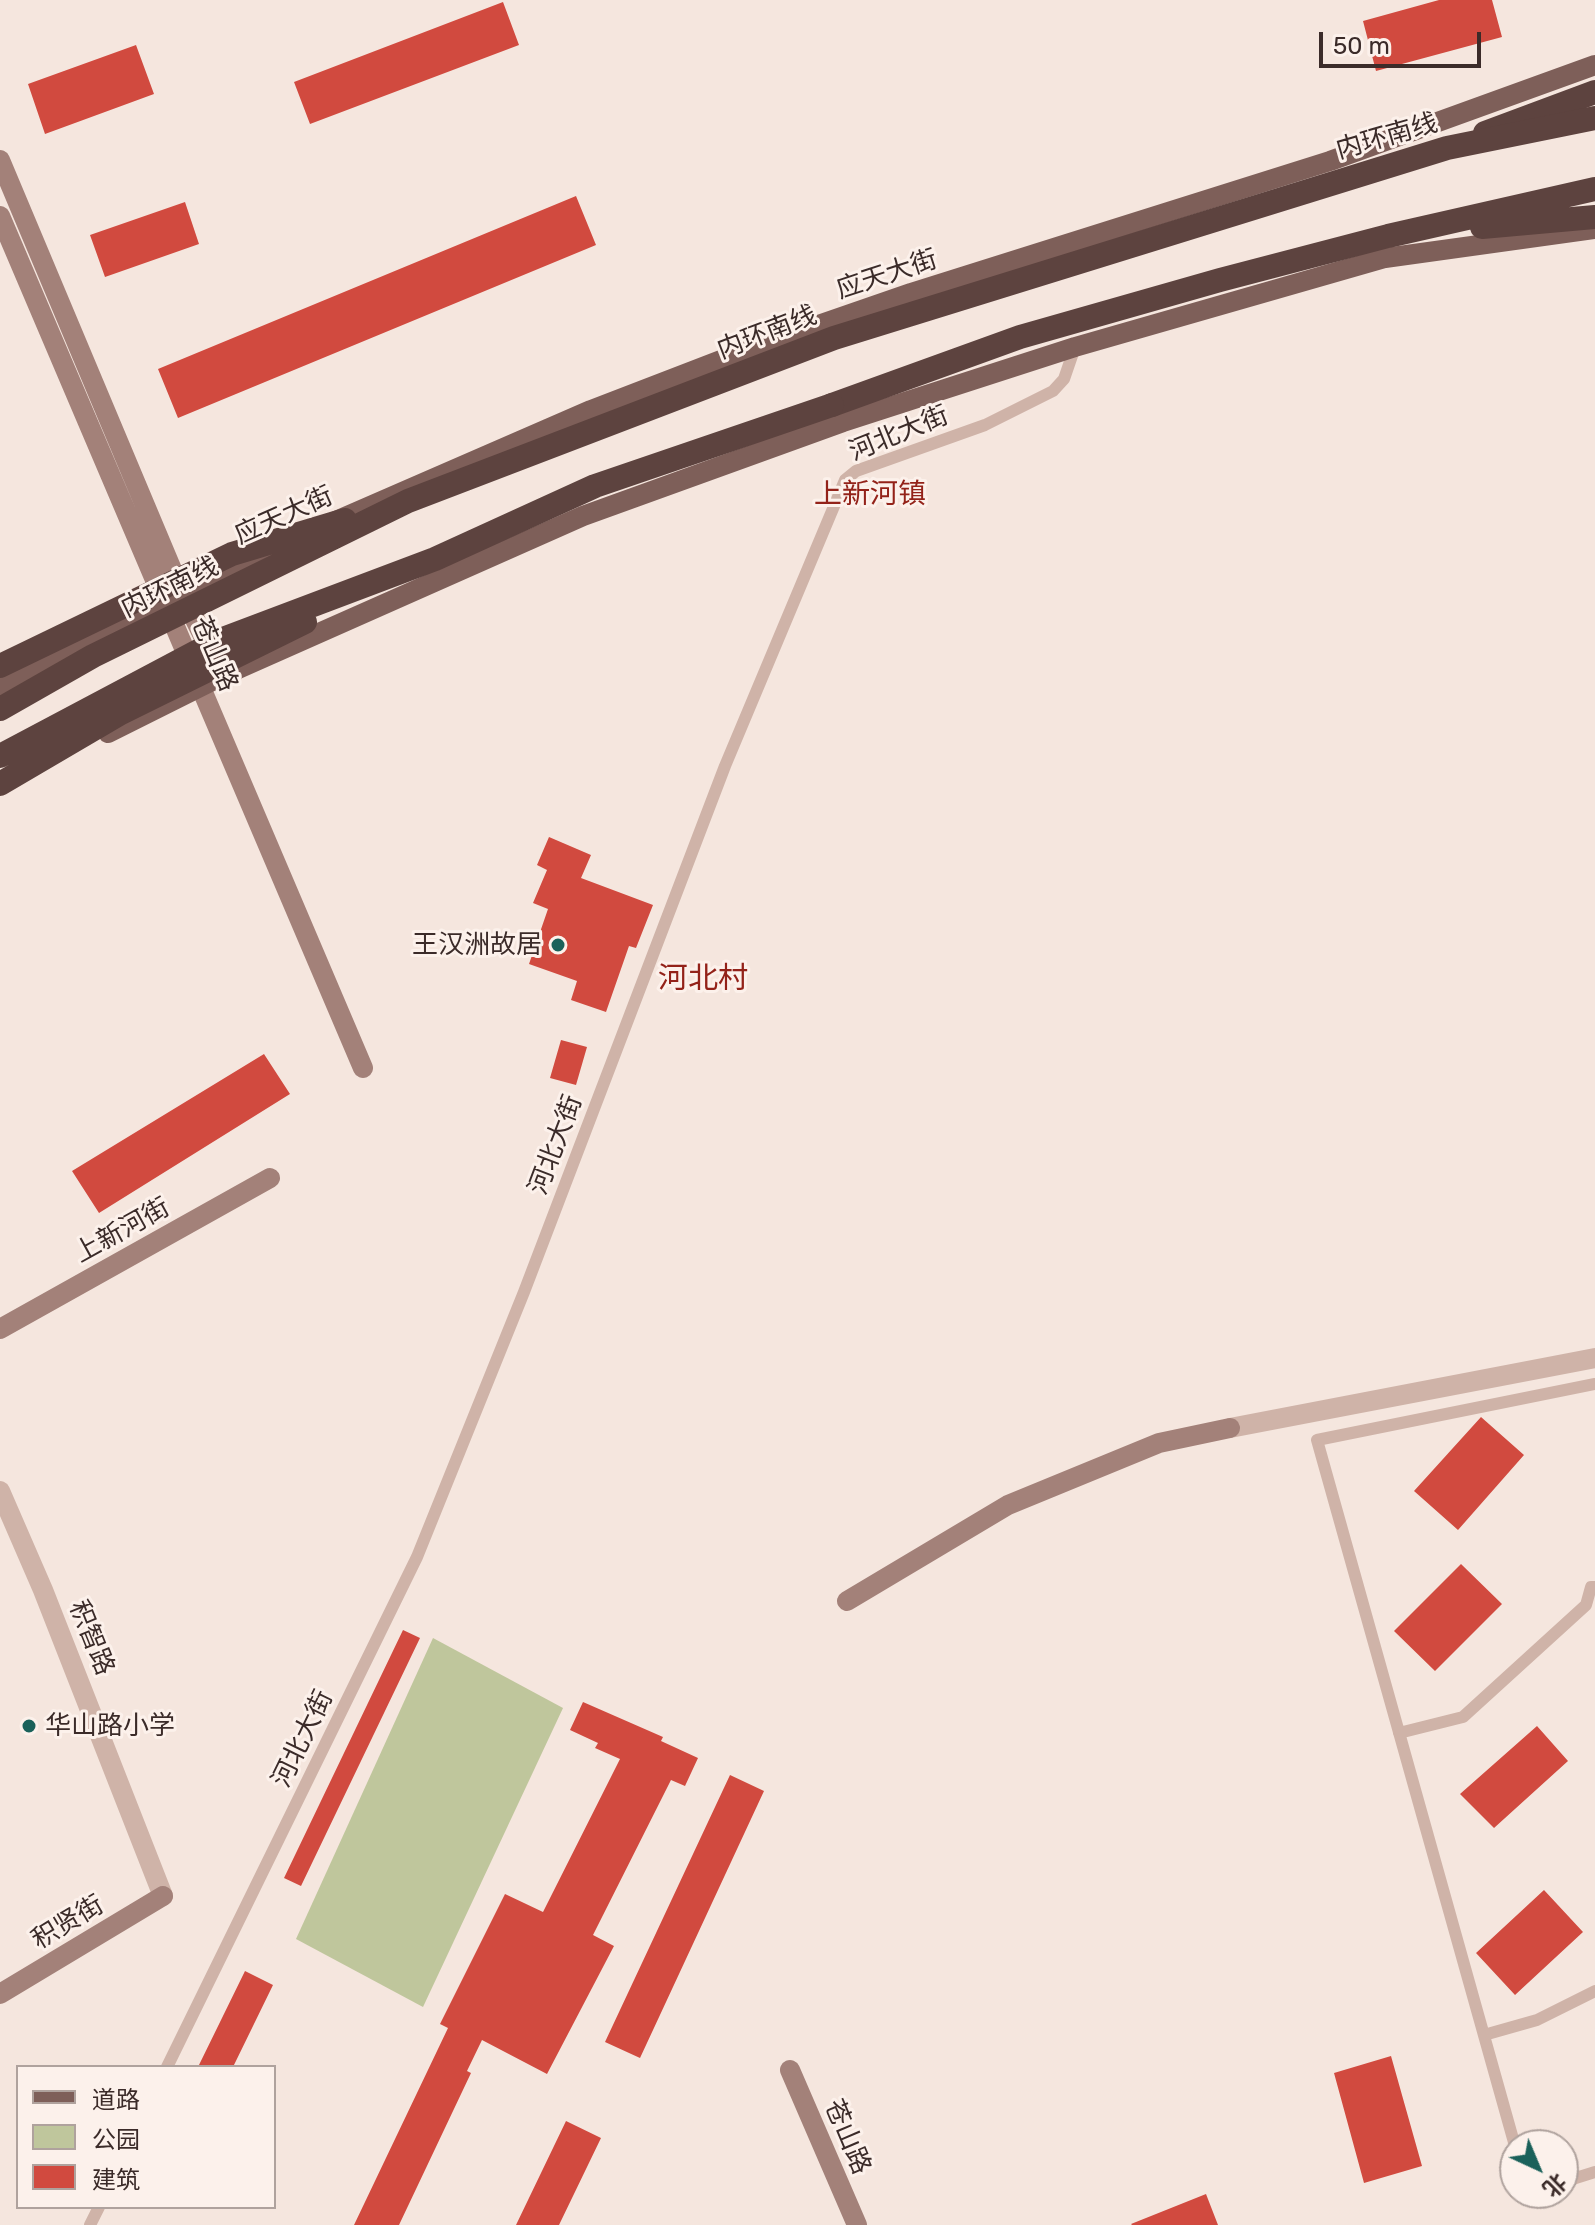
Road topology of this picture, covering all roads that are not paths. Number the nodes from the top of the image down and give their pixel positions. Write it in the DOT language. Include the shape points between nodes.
graph roads {
  1 [pos="1595,65"];
  2 [pos="1595,92"];
  3 [pos="1595,118"];
  4 [pos="1447,148"];
  5 [pos="0,160"];
  6 [pos="1595,189"];
  7 [pos="0,216"];
  8 [pos="1595,217"];
  9 [pos="1595,229"];
  10 [pos="1388,236"];
  11 [pos="1075,347"];
  12 [pos="408,501"];
  13 [pos="435,559"];
  14 [pos="181,591"];
  15 [pos="162,600"];
  16 [pos="0,666"];
  17 [pos="222,676"];
  18 [pos="0,688"];
  19 [pos="200,688"];
  20 [pos="0,709"];
  21 [pos="0,756"];
  22 [pos="0,784"];
  23 [pos="363,1068"];
  24 [pos="270,1178"];
  25 [pos="0,1329"];
  26 [pos="1595,1358"];
  27 [pos="1595,1384"];
  28 [pos="0,1491"];
  29 [pos="1595,1587"];
  30 [pos="847,1601"];
  31 [pos="1591,1607"];
  32 [pos="1399,1733"];
  33 [pos="163,1896"];
  34 [pos="1595,1991"];
  35 [pos="0,1994"];
  36 [pos="1484,2035"];
  37 [pos="168,2065"];
  38 [pos="790,2070"];
  39 [pos="1510,2129"];
  40 [pos="857,2225"];
  1 -- 14 [label="main road, 应天大街" via="1330,161 752,348 591,410"];
  2 -- 4 [label="highway, bridge"];
  3 -- 4 [label="highway, 内环南线, bridge"];
  4 -- 12 [label="highway, 内环南线, bridge" via="834,338"];
  5 -- 14 [label="street, 苍山路"];
  6 -- 10 [label="highway"];
  7 -- 15 [label="street, 苍山路"];
  8 -- 10 [label="highway"];
  9 -- 11 [label="main road" via="1385,258"];
  10 -- 13 [label="highway, bridge" via="1020,337 595,486"];
  11 -- 17 [label="main road" via="843,422 583,516"];
  11 -- 37 [label="lane, 河北大街" via="1064,379 1053,391 985,425 856,471 845,480 725,766 417,1557"];
  12 -- 16 [label="highway, bridge" via="232,554"];
  12 -- 20 [label="highway, 内环南线, bridge" via="93,656"];
  13 -- 21 [label="highway, bridge" via="215,642"];
  13 -- 22 [label="highway, bridge" via="121,713"];
  14 -- 15 [label="main road, 应天大街"];
  14 -- 17 [label="street, 苍山路"];
  15 -- 18 [label="main road, 应天大街"];
  15 -- 19 [label="street, 苍山路"];
  17 -- 19 [label="main road"];
  19 -- 22 [label="main road"];
  19 -- 23 [label="street, 苍山路"];
  24 -- 25 [label="street, 上新河街"];
  26 -- 30 [label="street" via="1159,1443 1008,1505"];
  27 -- 32 [label="lane" via="1317,1440"];
  28 -- 33 [label="street, 积智路"];
  29 -- 31 [label="lane"];
  31 -- 32 [label="lane" via="1463,1717"];
  32 -- 36 [label="lane"];
  33 -- 35 [label="street, 积贤街"];
  34 -- 36 [label="lane" via="1537,2020"];
  36 -- 39 [label="lane"];
  38 -- 40 [label="street, 苍山路"];
}
